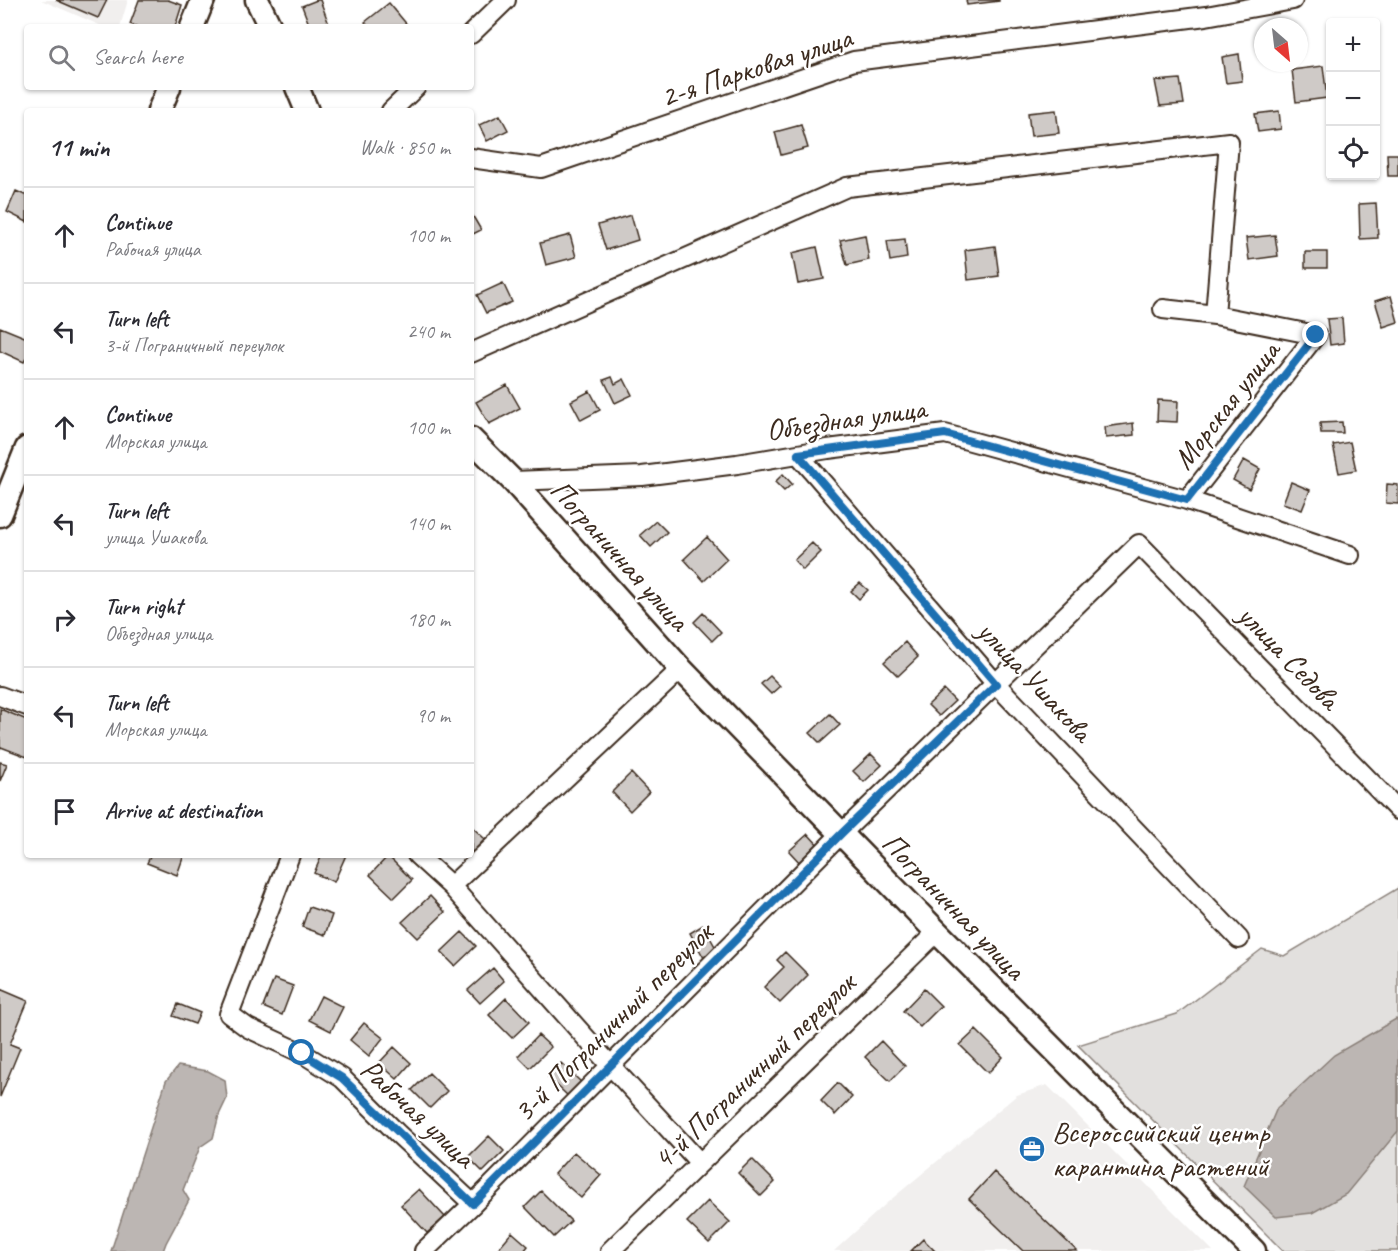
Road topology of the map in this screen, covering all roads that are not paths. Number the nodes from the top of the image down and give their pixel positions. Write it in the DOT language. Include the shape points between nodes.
graph roads {
  1 [pos="203,0"];
  2 [pos="257,0"];
  3 [pos="506,0"];
  4 [pos="1293,0"];
  5 [pos="1205,8"];
  6 [pos="193,24"];
  7 [pos="269,24"];
  8 [pos="474,31"];
  9 [pos="168,90"];
  10 [pos="298,90"];
  11 [pos="413,90"];
  12 [pos="160,108"];
  13 [pos="306,108"];
  14 [pos="394,108"];
  15 [pos="474,158"];
  16 [pos="1163,309"];
  17 [pos="1215,315"];
  18 [pos="474,352"];
  19 [pos="474,442"];
  20 [pos="798,454"];
  21 [pos="24,465"];
  22 [pos="513,481"];
  23 [pos="20,487"];
  24 [pos="1187,500"];
  25 [pos="0,515"];
  26 [pos="1350,555"];
  27 [pos="681,669"];
  28 [pos="996,684"];
  29 [pos="0,696"];
  30 [pos="24,705"];
  31 [pos="1398,810"];
  32 [pos="842,833"];
  33 [pos="289,858"];
  34 [pos="420,858"];
  35 [pos="451,886"];
  36 [pos="936,932"];
  37 [pos="1239,939"];
  38 [pos="610,1065"];
  39 [pos="700,1163"];
  40 [pos="473,1204"];
  41 [pos="424,1251"];
  42 [pos="610,1251"];
  43 [pos="1254,1251"];
  1 -- 6 [label="street"];
  2 -- 7 [label="street"];
  3 -- 8 [label="street"];
  4 -- 5 [label="street, 2-я Парковая улица"];
  5 -- 15 [label="street, 2-я Парковая улица" via="854,61 541,168"];
  9 -- 12 [label="street"];
  10 -- 13 [label="street"];
  11 -- 14 [label="street"];
  16 -- 17 [label="street"];
  17 -- 18 [label="street" via="1229,142 847,187"];
  17 -- 24 [label="street, Морская улица" via="1316,335"];
  19 -- 22 [label="street, Пограничная улица"];
  20 -- 22 [label="street, Объездная улица" via="642,476"];
  20 -- 24 [label="street, Объездная улица" via="945,434"];
  20 -- 28 [label="street, улица Ушакова"];
  21 -- 23 [label="street"];
  22 -- 27 [label="street, Пограничная улица"];
  23 -- 25 [label="street"];
  24 -- 26 [label="street, Объездная улица"];
  27 -- 32 [label="street, Пограничная улица"];
  27 -- 35 [label="street"];
  28 -- 31 [label="street, улица Седова" via="1139,544"];
  28 -- 32 [label="street"];
  28 -- 37 [label="street, улица Ушакова"];
  29 -- 30 [label="street"];
  32 -- 36 [label="street, Пограничная улица"];
  32 -- 38 [label="street, 3-й Пограничный переулок"];
  33 -- 40 [label="street, Рабочая улица" via="229,1014 342,1078"];
  34 -- 35 [label="street"];
  35 -- 38 [label="street"];
  36 -- 39 [label="street, 4-й Пограничный переулок"];
  36 -- 43 [label="street, Пограничная улица"];
  38 -- 39 [label="street"];
  38 -- 40 [label="street, 3-й Пограничный переулок"];
  39 -- 42 [label="street, 4-й Пограничный переулок"];
  40 -- 41 [label="street, 3-й Пограничный переулок"];
}
